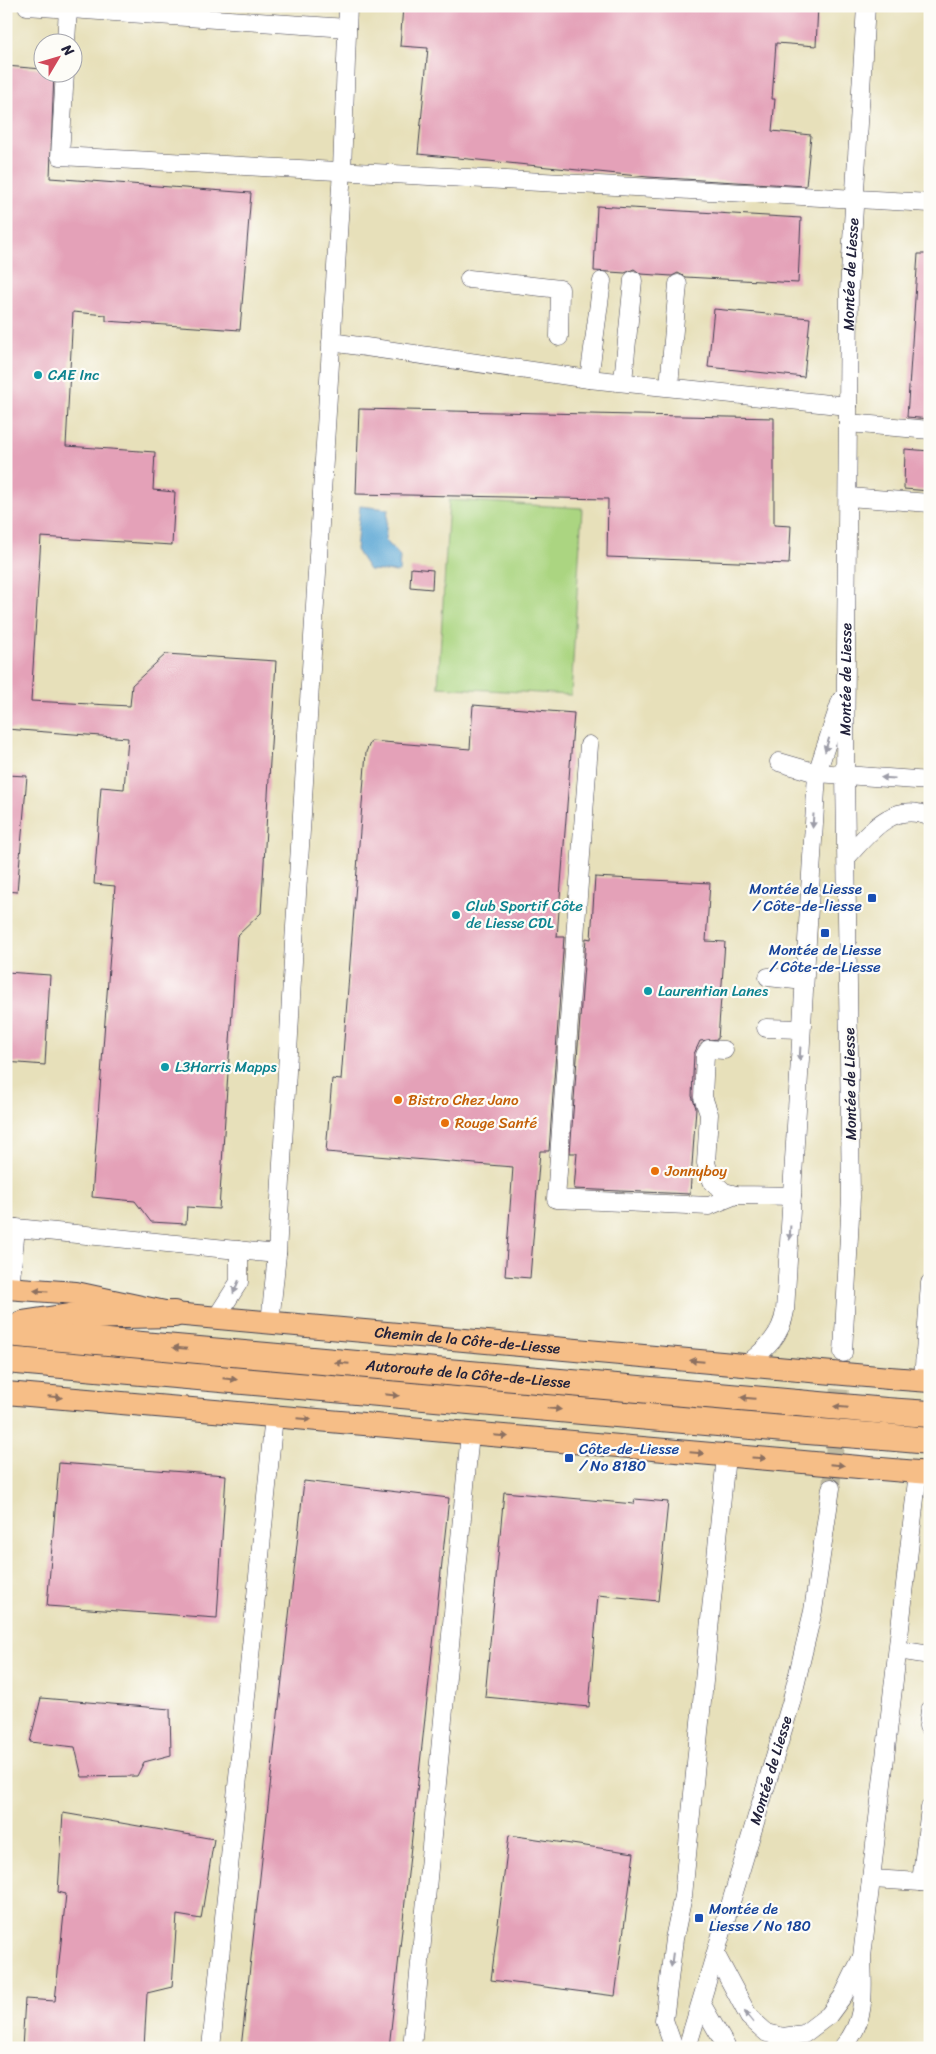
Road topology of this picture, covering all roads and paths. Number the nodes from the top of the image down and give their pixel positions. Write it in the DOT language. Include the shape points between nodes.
graph roads {
  1 [pos="28,6"];
  2 [pos="348,6"];
  3 [pos="866,6"];
  4 [pos="68,9"];
  5 [pos="347,28"];
  6 [pos="67,32"];
  7 [pos="64,82"];
  8 [pos="342,170"];
  9 [pos="854,199"];
  10 [pos="930,203"];
  11 [pos="470,279"];
  12 [pos="633,280"];
  13 [pos="602,281"];
  14 [pos="678,284"];
  15 [pos="559,337"];
  16 [pos="332,342"];
  17 [pos="589,379"];
  18 [pos="623,381"];
  19 [pos="669,386"];
  20 [pos="848,415"];
  21 [pos="930,430"];
  22 [pos="848,497"];
  23 [pos="930,503"];
  24 [pos="846,683"];
  25 [pos="589,745"];
  26 [pos="779,762"];
  27 [pos="817,773"];
  28 [pos="845,774"];
  29 [pos="930,781"];
  30 [pos="930,817"];
  31 [pos="847,857"];
  32 [pos="768,977"];
  33 [pos="804,981"];
  34 [pos="766,1028"];
  35 [pos="801,1029"];
  36 [pos="724,1050"];
  37 [pos="736,1195"];
  38 [pos="792,1196"];
  39 [pos="11,1227"];
  40 [pos="239,1250"];
  41 [pos="277,1254"];
  42 [pos="930,1283"];
  43 [pos="8,1288"];
  44 [pos="174,1314"];
  45 [pos="216,1318"];
  46 [pos="270,1322"];
  47 [pos="6,1326"];
  48 [pos="6,1333"];
  49 [pos="843,1352"];
  50 [pos="6,1360"];
  51 [pos="746,1365"];
  52 [pos="926,1381"];
  53 [pos="6,1393"];
  54 [pos="930,1414"];
  55 [pos="274,1416"];
  56 [pos="470,1433"];
  57 [pos="930,1441"];
  58 [pos="726,1456"];
  59 [pos="924,1473"];
  60 [pos="831,1488"];
  61 [pos="898,1650"];
  62 [pos="930,1655"];
  63 [pos="930,1710"];
  64 [pos="930,1729"];
  65 [pos="930,1808"];
  66 [pos="928,1837"];
  67 [pos="872,1879"];
  68 [pos="925,1883"];
  69 [pos="716,1955"];
  70 [pos="862,1957"];
  71 [pos="701,2003"];
  72 [pos="211,2048"];
  73 [pos="412,2048"];
  74 [pos="674,2048"];
  75 [pos="687,2048"];
  76 [pos="727,2048"];
  77 [pos="842,2048"];
  1 -- 4 [label="street"];
  2 -- 5 [label="street"];
  3 -- 9 [label="street, Montée de Liesse"];
  4 -- 5 [label="street"];
  4 -- 6 [label="street"];
  5 -- 8 [label="street"];
  7 -- 8 [label="street" via="60,156"];
  8 -- 9 [label="street"];
  8 -- 16 [label="street"];
  9 -- 10 [label="street"];
  9 -- 20 [label="street, Montée de Liesse"];
  11 -- 15 [label="street" via="560,289"];
  12 -- 18 [label="street"];
  13 -- 17 [label="street"];
  14 -- 19 [label="street"];
  16 -- 17 [label="street"];
  16 -- 41 [label="street"];
  17 -- 18 [label="street"];
  18 -- 19 [label="street"];
  19 -- 20 [label="street"];
  20 -- 21 [label="street"];
  20 -- 22 [label="street, Montée de Liesse"];
  22 -- 23 [label="street"];
  22 -- 24 [label="street, Montée de Liesse"];
  24 -- 27 [label="street, one-way"];
  24 -- 28 [label="street, Montée de Liesse"];
  25 -- 37 [label="street" via="556,1199 708,1206"];
  26 -- 27 [label="street"];
  27 -- 28 [label="street"];
  27 -- 33 [label="street, one-way"];
  29 -- 28 [label="street, one-way"];
  28 -- 31 [label="street, Montée de Liesse"];
  30 -- 31 [label="street" via="910,812 887,818"];
  31 -- 49 [label="street, Montée de Liesse" via="851,1197"];
  32 -- 33 [label="street"];
  33 -- 35 [label="street"];
  34 -- 35 [label="street"];
  35 -- 38 [label="street, one-way"];
  36 -- 37 [label="street" via="709,1049 705,1055 703,1097 709,1114 706,1163 712,1182 724,1192"];
  37 -- 38 [label="street"];
  38 -- 51 [label="street, one-way" via="786,1311 772,1342"];
  39 -- 40 [label="street"];
  39 -- 43 [label="street"];
  40 -- 41 [label="street"];
  40 -- 45 [label="street, one-way" via="239,1282"];
  41 -- 46 [label="street"];
  42 -- 52 [label="street"];
  44 -- 43 [label="main road, Chemin de la Côte-de-Liesse, one-way" via="76,1293"];
  44 -- 45 [label="main road, Chemin de la Côte-de-Liesse"];
  44 -- 47 [label="highway" via="75,1316"];
  45 -- 46 [label="main road, Chemin de la Côte-de-Liesse"];
  51 -- 46 [label="main road, Chemin de la Côte-de-Liesse, one-way"];
  54 -- 48 [label="highway, Autoroute de la Côte-de-Liesse, one-way, bridge"];
  50 -- 57 [label="highway, Autoroute de la Côte-de-Liesse, one-way, bridge"];
  51 -- 52 [label="main road, Chemin de la Côte-de-Liesse, bridge"];
  53 -- 55 [label="main road, one-way"];
  55 -- 56 [label="main road, one-way"];
  55 -- 72 [label="street"];
  56 -- 58 [label="main road, one-way"];
  56 -- 73 [label="street"];
  58 -- 59 [label="main road, one-way, bridge"];
  58 -- 74 [label="street, one-way" via="683,1896 664,2020"];
  59 -- 61 [label="street"];
  60 -- 69 [label="street, Montée de Liesse" via="822,1558 791,1702"];
  61 -- 62 [label="street"];
  61 -- 67 [label="street"];
  63 -- 64 [label="street"];
  65 -- 66 [label="street"];
  66 -- 68 [label="street"];
  67 -- 68 [label="street"];
  67 -- 70 [label="street"];
  70 -- 69 [label="street, one-way" via="835,2009 810,2031 788,2037 767,2033 753,2022"];
  69 -- 71 [label="street, Montée de Liesse"];
  70 -- 77 [label="street" via="860,2017"];
  71 -- 75 [label="street, Montée de Liesse"];
  71 -- 76 [label="street"];
}
